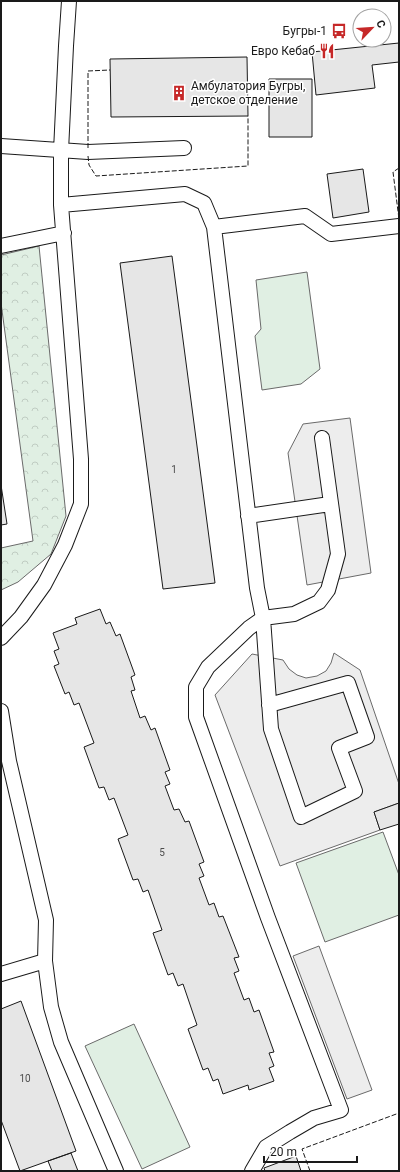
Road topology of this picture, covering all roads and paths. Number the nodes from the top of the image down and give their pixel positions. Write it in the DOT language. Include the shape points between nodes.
graph roads {
  1 [pos="69,1"];
  2 [pos="1,146"];
  3 [pos="184,148"];
  4 [pos="61,151"];
  5 [pos="61,205"];
  6 [pos="399,226"];
  7 [pos="214,227"];
  8 [pos="64,233"];
  9 [pos="1,246"];
  10 [pos="322,438"];
  11 [pos="330,504"];
  12 [pos="248,516"];
  13 [pos="263,618"];
  14 [pos="1,638"];
  15 [pos="269,704"];
  16 [pos="1,711"];
  17 [pos="45,961"];
  18 [pos="1,974"];
  19 [pos="116,1171"];
  20 [pos="252,1171"];
  1 -- 4 [label="lane"];
  2 -- 4 [label="lane"];
  3 -- 4 [label="lane"];
  4 -- 5 [label="lane"];
  5 -- 7 [label="lane" via="185,194 204,203"];
  5 -- 8 [label="lane"];
  6 -- 7 [label="lane" via="331,234 305,216"];
  7 -- 12 [label="lane"];
  8 -- 9 [label="lane"];
  8 -- 14 [label="lane" via="81,459 81,504 65,545 44,585 21,617"];
  10 -- 11 [label="lane"];
  11 -- 12 [label="lane"];
  11 -- 13 [label="lane" via="338,554 328,590 319,602 294,614"];
  12 -- 13 [label="lane"];
  13 -- 15 [label="lane"];
  13 -- 20 [label="lane" via="208,667 196,687 196,717 268,918 341,1110 314,1118 266,1147"];
  15 -- 15 [label="lane" via="271,729 301,817 355,791 339,748 366,737 348,683"];
  16 -- 17 [label="lane" via="9,761 46,920"];
  17 -- 18 [label="lane"];
  17 -- 19 [label="lane" via="51,1007 61,1042"];
}
